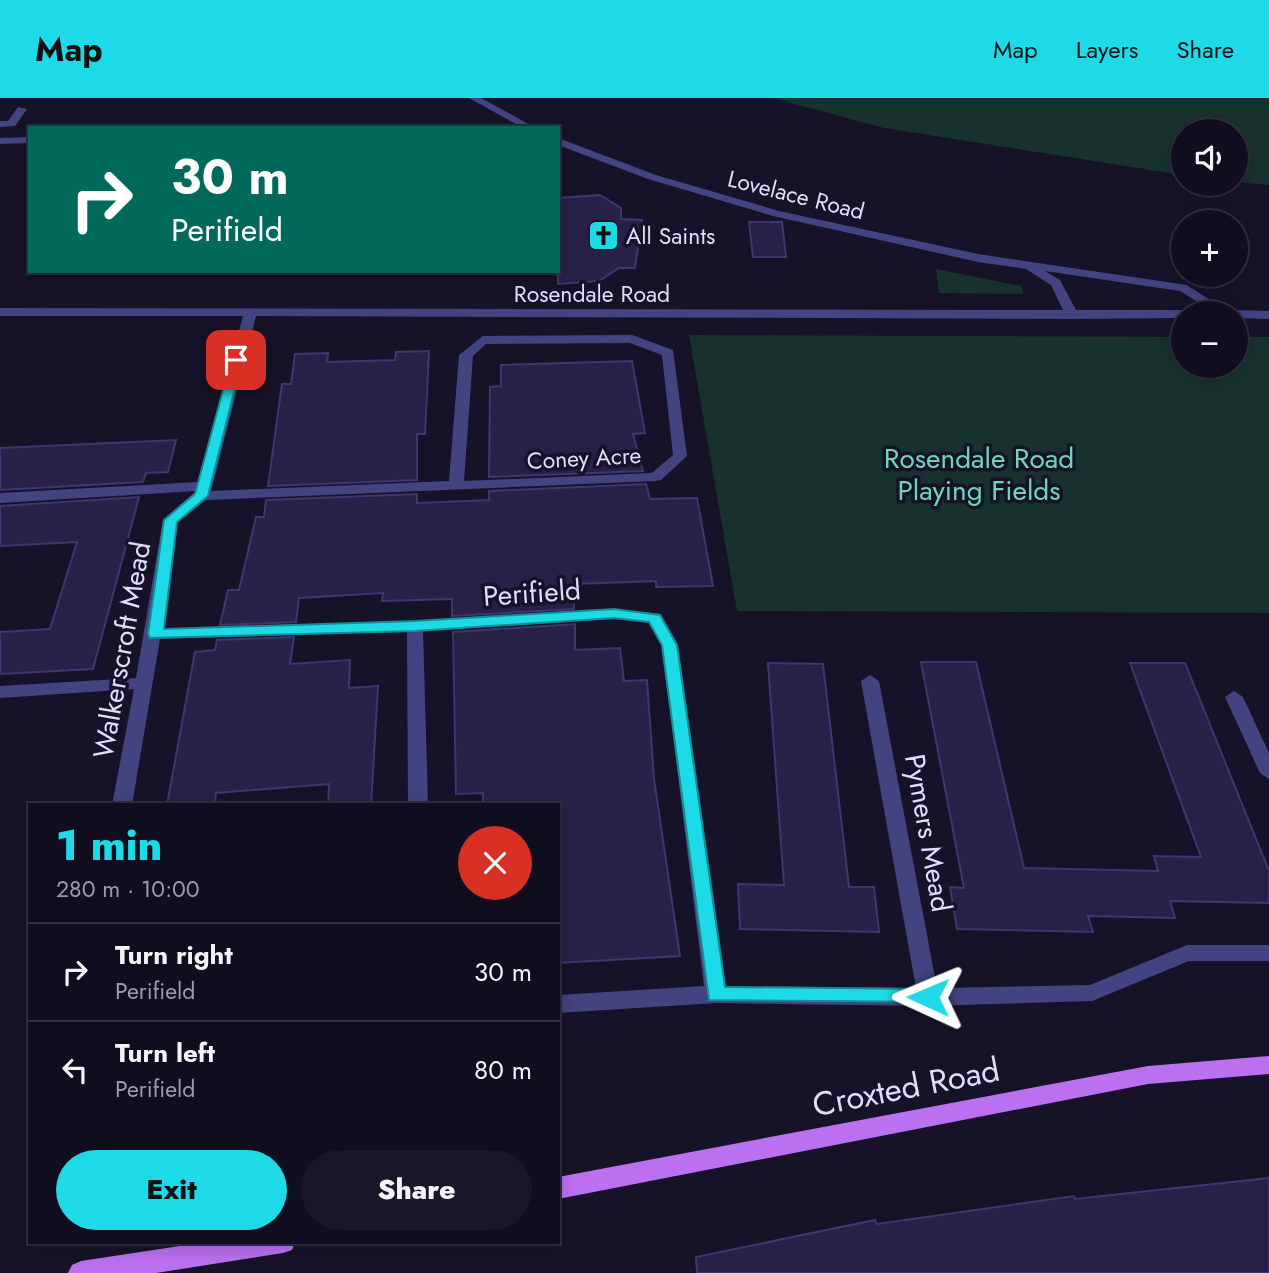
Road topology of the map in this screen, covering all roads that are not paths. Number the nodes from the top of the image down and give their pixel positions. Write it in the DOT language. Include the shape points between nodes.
graph roads {
  1 [pos="474,98"];
  2 [pos="22,109"];
  3 [pos="0,124"];
  4 [pos="527,126"];
  5 [pos="28,140"];
  6 [pos="0,141"];
  7 [pos="560,142"];
  8 [pos="1029,267"];
  9 [pos="1204,301"];
  10 [pos="0,312"];
  11 [pos="250,314"];
  12 [pos="1171,314"];
  13 [pos="1248,314"];
  14 [pos="1072,315"];
  15 [pos="1269,315"];
  16 [pos="456,486"];
  17 [pos="203,491"];
  18 [pos="0,498"];
  19 [pos="415,626"];
  20 [pos="155,634"];
  21 [pos="870,681"];
  22 [pos="143,683"];
  23 [pos="0,692"];
  24 [pos="1234,697"];
  25 [pos="1269,773"];
  26 [pos="122,803"];
  27 [pos="418,803"];
  28 [pos="1269,953"];
  29 [pos="716,994"];
  30 [pos="928,997"];
  31 [pos="560,1004"];
  32 [pos="1269,1065"];
  33 [pos="560,1188"];
  34 [pos="271,1244"];
  35 [pos="81,1273"];
  1 -- 4 [label="street"];
  2 -- 3 [label="street" via="11,124"];
  5 -- 6 [label="street"];
  7 -- 8 [label="street, Lovelace Road" via="652,177 777,214"];
  8 -- 9 [label="street, Lovelace Road" via="1183,288"];
  8 -- 14 [label="street, Lovelace Road" via="1056,283"];
  10 -- 11 [label="street, Rosendale Road"];
  11 -- 14 [label="street, Rosendale Road"];
  11 -- 17 [label="street"];
  12 -- 14 [label="street, Rosendale Road"];
  13 -- 15 [label="street"];
  16 -- 16 [label="street, Coney Acre" via="466,355 483,340 632,339 668,353 680,456 656,477"];
  16 -- 17 [label="street, Coney Acre"];
  17 -- 18 [label="street, Coney Acre"];
  17 -- 20 [label="street, Walkerscroft Mead" via="171,520"];
  19 -- 20 [label="street, Perifield"];
  19 -- 27 [label="street"];
  19 -- 29 [label="street, Perifield" via="614,614 655,618 670,645"];
  20 -- 22 [label="street, Walkerscroft Mead"];
  21 -- 30 [label="street, Pymers Mead"];
  22 -- 23 [label="street"];
  22 -- 26 [label="street, Walkerscroft Mead"];
  24 -- 25 [label="street"];
  28 -- 30 [label="street" via="1187,953 1092,993"];
  29 -- 30 [label="street"];
  29 -- 31 [label="street"];
  32 -- 33 [label="main road, Croxted Road" via="1148,1075"];
  34 -- 35 [label="main road"];
}
